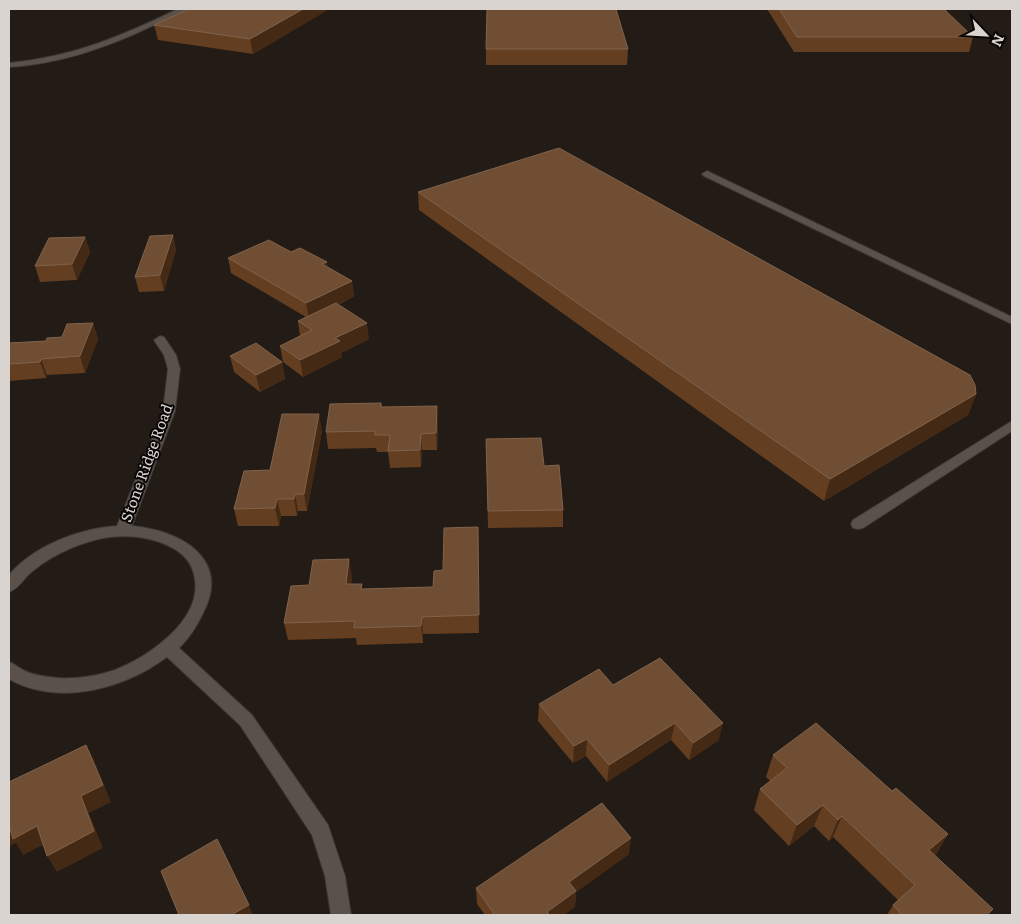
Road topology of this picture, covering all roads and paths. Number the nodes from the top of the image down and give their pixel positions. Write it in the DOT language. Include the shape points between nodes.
graph roads {
  1 [pos="183,9"];
  2 [pos="9,65"];
  3 [pos="707,174"];
  4 [pos="1012,321"];
  5 [pos="160,340"];
  6 [pos="1012,426"];
  7 [pos="858,524"];
  8 [pos="123,530"];
  9 [pos="9,586"];
  10 [pos="168,648"];
  11 [pos="9,668"];
  12 [pos="340,915"];
  1 -- 2 [label="street" via="98,48 52,61"];
  3 -- 4 [label="street"];
  5 -- 8 [label="street, Stone Ridge Road" via="170,355 174,370 169,411"];
  6 -- 7 [label="street"];
  8 -- 9 [label="street, Stone Ridge Road" via="92,535 62,545 34,562"];
  8 -- 10 [label="street, Stone Ridge Road" via="149,532 172,539 189,551 200,567 204,586 199,606 187,628"];
  10 -- 11 [label="street, Stone Ridge Road" via="139,667 104,680 69,686 36,682"];
  10 -- 12 [label="street" via="246,720 321,831 335,876"];
}
